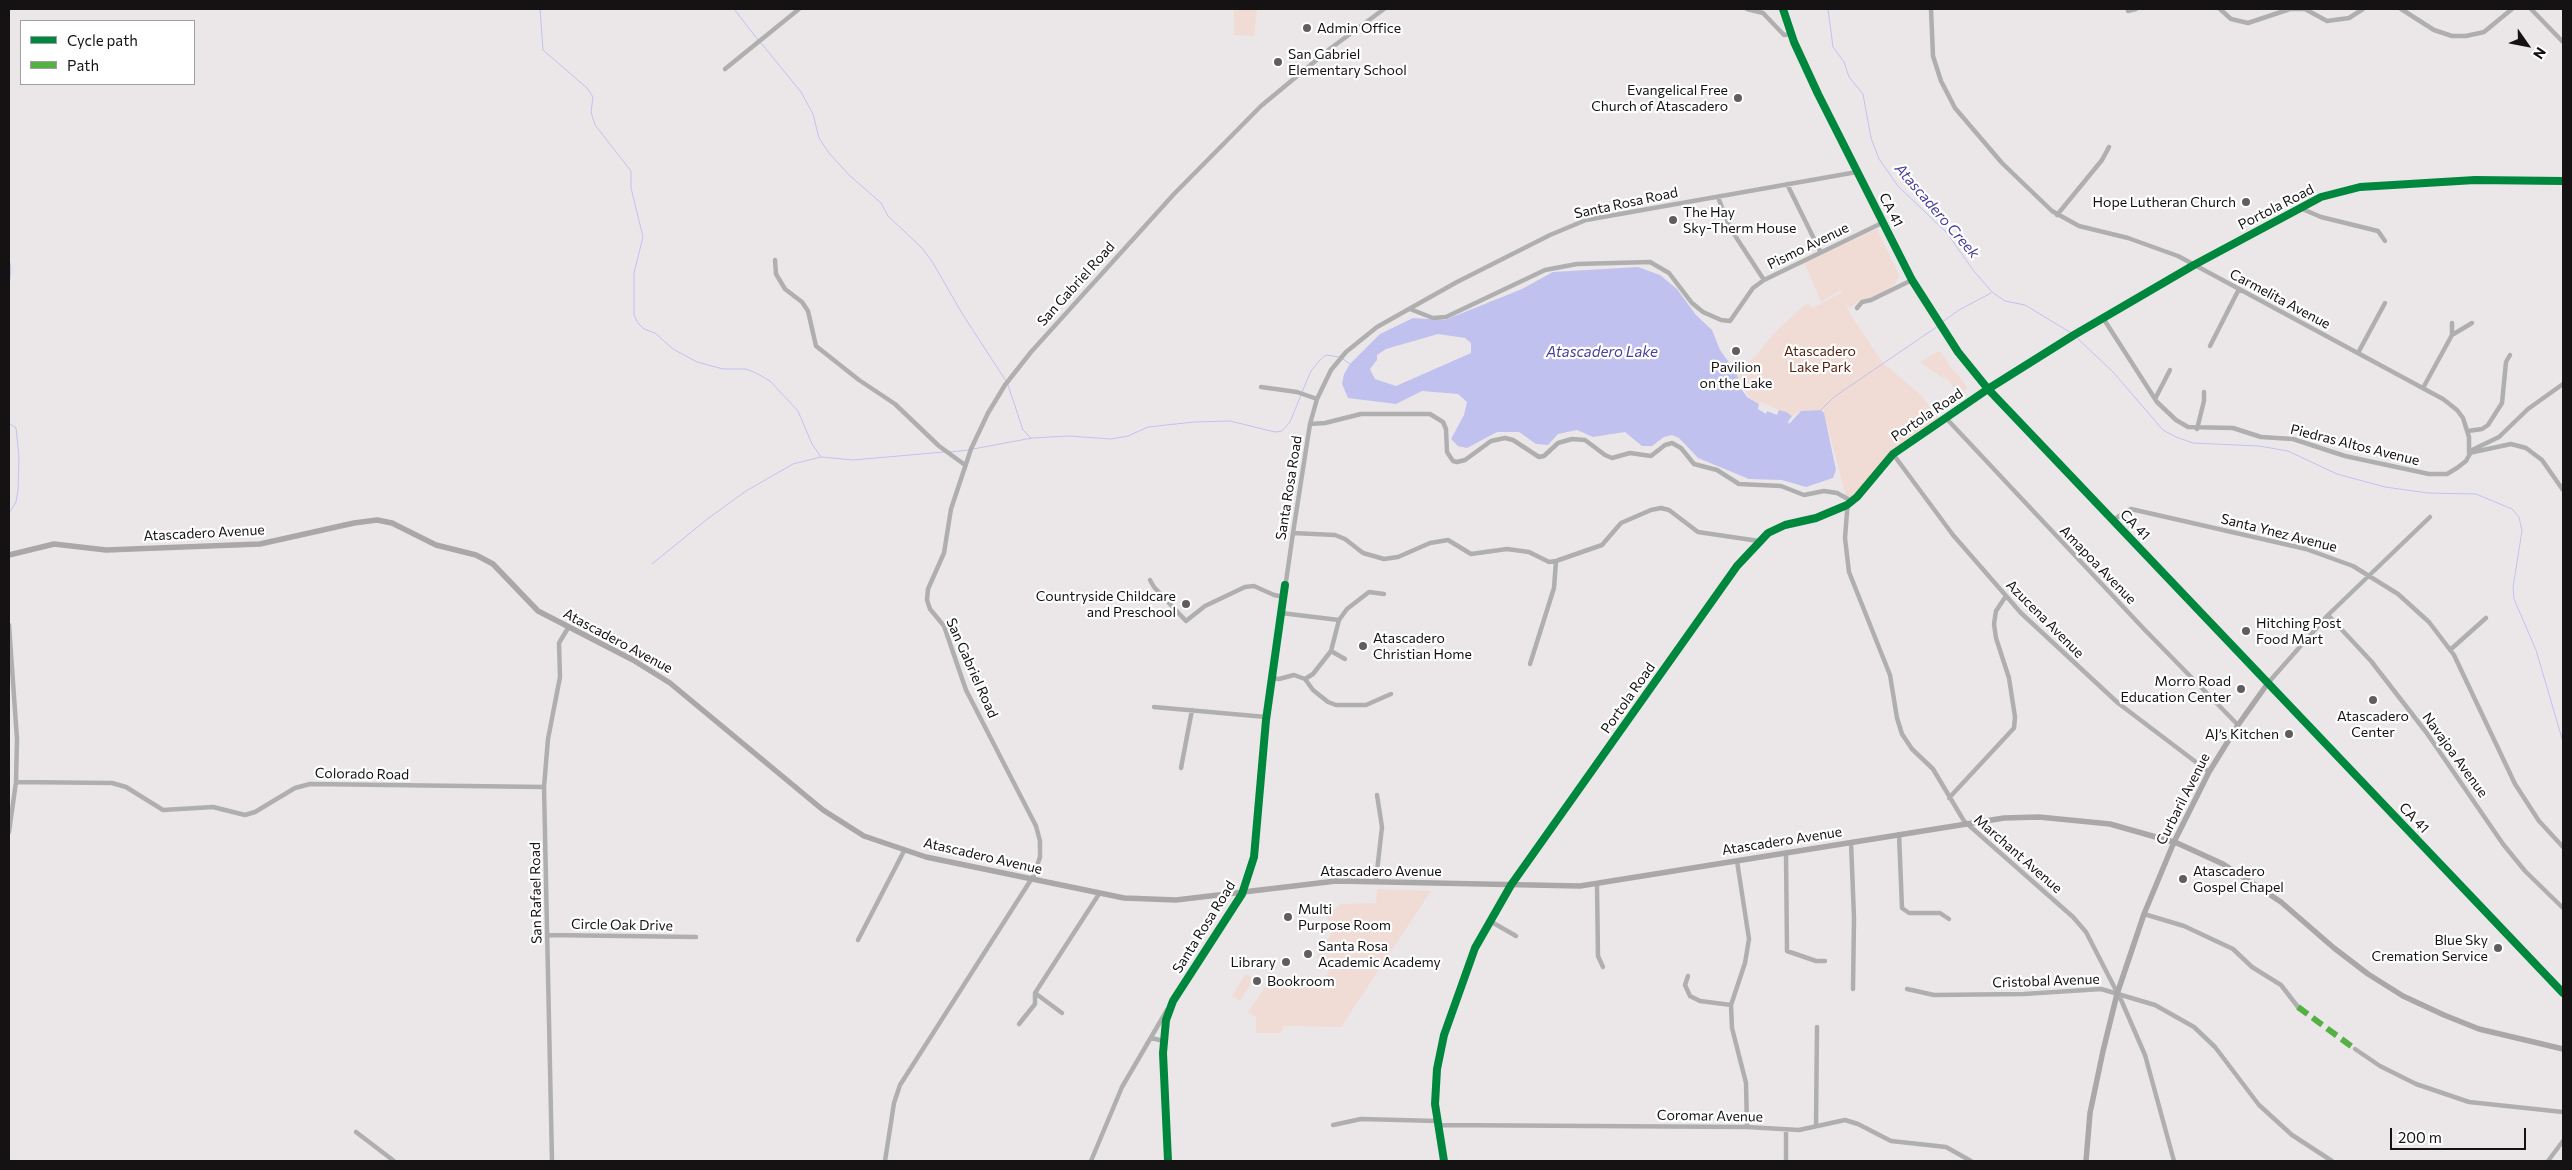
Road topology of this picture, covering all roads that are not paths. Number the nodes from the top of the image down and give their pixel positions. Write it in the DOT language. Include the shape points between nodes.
graph roads {
  1 [pos="799,9"];
  2 [pos="1384,9"];
  3 [pos="1747,9"];
  4 [pos="1783,9"];
  5 [pos="1931,9"];
  6 [pos="2136,9"];
  7 [pos="2220,9"];
  8 [pos="2363,9"];
  9 [pos="2401,9"];
  10 [pos="2512,9"];
  11 [pos="2530,9"];
  12 [pos="2128,10"];
  13 [pos="1792,34"];
  14 [pos="2563,42"];
  15 [pos="725,70"];
  16 [pos="2109,147"];
  17 [pos="1857,172"];
  18 [pos="2563,181"];
  19 [pos="1787,184"];
  20 [pos="1718,197"];
  21 [pos="2300,208"];
  22 [pos="2057,215"];
  23 [pos="1884,222"];
  24 [pos="2386,241"];
  25 [pos="1820,251"];
  26 [pos="775,260"];
  27 [pos="2194,265"];
  28 [pos="1764,280"];
  29 [pos="1912,280"];
  30 [pos="2239,289"];
  31 [pos="2385,303"];
  32 [pos="1857,308"];
  33 [pos="1410,309"];
  34 [pos="2103,318"];
  35 [pos="2452,323"];
  36 [pos="2472,323"];
  37 [pos="2452,335"];
  38 [pos="2210,346"];
  39 [pos="2358,353"];
  40 [pos="2510,355"];
  41 [pos="2170,370"];
  42 [pos="2563,384"];
  43 [pos="1261,387"];
  44 [pos="2423,388"];
  45 [pos="1988,389"];
  46 [pos="2204,392"];
  47 [pos="1317,399"];
  48 [pos="2156,399"];
  49 [pos="1945,417"];
  50 [pos="1310,424"];
  51 [pos="2197,429"];
  52 [pos="2468,431"];
  53 [pos="2469,453"];
  54 [pos="1893,454"];
  55 [pos="965,465"];
  56 [pos="2563,490"];
  57 [pos="1847,505"];
  58 [pos="2430,517"];
  59 [pos="2113,520"];
  60 [pos="1293,533"];
  61 [pos="1759,541"];
  62 [pos="9,556"];
  63 [pos="1556,562"];
  64 [pos="2369,574"];
  65 [pos="1150,580"];
  66 [pos="1384,594"];
  67 [pos="2006,596"];
  68 [pos="1284,597"];
  69 [pos="1281,613"];
  70 [pos="2328,615"];
  71 [pos="2486,618"];
  72 [pos="1339,620"];
  73 [pos="9,625"];
  74 [pos="568,628"];
  75 [pos="2450,650"];
  76 [pos="1331,651"];
  77 [pos="1346,659"];
  78 [pos="1530,664"];
  79 [pos="1272,678"];
  80 [pos="1305,679"];
  81 [pos="2268,683"];
  82 [pos="1391,694"];
  83 [pos="1154,706"];
  84 [pos="1192,710"];
  85 [pos="1266,717"];
  86 [pos="2238,724"];
  87 [pos="1180,768"];
  88 [pos="2209,772"];
  89 [pos="16,782"];
  90 [pos="544,787"];
  91 [pos="1377,794"];
  92 [pos="1949,798"];
  93 [pos="1967,824"];
  94 [pos="9,832"];
  95 [pos="1900,834"];
  96 [pos="1851,842"];
  97 [pos="2174,842"];
  98 [pos="2563,848"];
  99 [pos="904,851"];
  100 [pos="1786,853"];
  101 [pos="1737,861"];
  102 [pos="1030,880"];
  103 [pos="1376,880"];
  104 [pos="1511,885"];
  105 [pos="1597,885"];
  106 [pos="1099,894"];
  107 [pos="1242,894"];
  108 [pos="2563,908"];
  109 [pos="2144,914"];
  110 [pos="1949,919"];
  111 [pos="1490,921"];
  112 [pos="548,935"];
  113 [pos="696,936"];
  114 [pos="1516,936"];
  115 [pos="858,940"];
  116 [pos="1825,961"];
  117 [pos="1603,967"];
  118 [pos="1688,976"];
  119 [pos="1853,989"];
  120 [pos="1907,989"];
  121 [pos="2563,993"];
  122 [pos="1035,994"];
  123 [pos="2117,994"];
  124 [pos="1173,1001"];
  125 [pos="1731,1006"];
  126 [pos="2298,1006"];
  127 [pos="1062,1013"];
  128 [pos="1020,1024"];
  129 [pos="1817,1027"];
  130 [pos="1151,1038"];
  131 [pos="1164,1041"];
  132 [pos="2355,1049"];
  133 [pos="2563,1049"];
  134 [pos="2563,1112"];
  135 [pos="1437,1123"];
  136 [pos="1333,1125"];
  137 [pos="1816,1126"];
  138 [pos="1747,1127"];
  139 [pos="1786,1130"];
  140 [pos="356,1132"];
  141 [pos="2563,1140"];
  142 [pos="394,1161"];
  143 [pos="552,1161"];
  144 [pos="885,1161"];
  145 [pos="1091,1161"];
  146 [pos="1168,1161"];
  147 [pos="1444,1161"];
  148 [pos="1786,1161"];
  149 [pos="1971,1161"];
  150 [pos="2086,1161"];
  151 [pos="2174,1161"];
  152 [pos="2332,1161"];
  153 [pos="2548,1161"];
  1 -- 15 [label="street"];
  2 -- 55 [label="street, San Gabriel Road" via="1350,32 1258,109 1134,237 1005,385 988,413"];
  3 -- 13 [label="street" via="1763,13 1784,35"];
  4 -- 13 [label="main road, CA 41 / CA 41"];
  5 -- 22 [label="street, Carmelita Avenue" via="1933,56 1955,108 2002,163"];
  6 -- 12 [label="street"];
  7 -- 8 [label="street" via="2231,19 2248,23 2290,9 2305,9 2327,21 2349,18"];
  9 -- 10 [label="street" via="2434,30 2452,36 2484,32"];
  11 -- 14 [label="street"];
  13 -- 17 [label="main road, CA 41 / CA 41"];
  16 -- 22 [label="street"];
  17 -- 19 [label="street, Santa Rosa Road"];
  17 -- 23 [label="main road, CA 41 / CA 41"];
  18 -- 21 [label="street, Portola Road" via="2475,180 2355,188 2329,194"];
  19 -- 20 [label="street, Santa Rosa Road"];
  19 -- 25 [label="street"];
  20 -- 28 [label="street" via="1730,228"];
  20 -- 33 [label="street, Santa Rosa Road" via="1586,220 1457,282"];
  21 -- 24 [label="street" via="2321,217 2378,231"];
  21 -- 27 [label="street, Portola Road"];
  22 -- 27 [label="street, Carmelita Avenue" via="2089,229 2153,246"];
  23 -- 25 [label="street, Pismo Avenue"];
  23 -- 29 [label="main road, CA 41 / CA 41"];
  25 -- 28 [label="street, Pismo Avenue"];
  26 -- 55 [label="street" via="776,274 785,289 808,311 816,346 898,407 939,446"];
  27 -- 30 [label="street, Carmelita Avenue"];
  27 -- 34 [label="street, Portola Road"];
  28 -- 33 [label="street, Pismo Avenue" via="1753,288 1730,321 1703,312 1692,303 1670,273 1650,262 1577,264 1544,270 1446,317 1433,318"];
  29 -- 32 [label="street" via="1862,302"];
  29 -- 45 [label="main road, CA 41 / CA 41" via="1958,352"];
  30 -- 38 [label="street"];
  30 -- 39 [label="street, Carmelita Avenue"];
  31 -- 39 [label="street"];
  33 -- 47 [label="street, Santa Rosa Road" via="1377,327 1346,352 1331,370"];
  34 -- 45 [label="street, Portola Road"];
  34 -- 48 [label="street, Piedras Altos Avenue"];
  35 -- 37 [label="street"];
  36 -- 37 [label="street"];
  37 -- 44 [label="street"];
  39 -- 44 [label="street, Carmelita Avenue"];
  40 -- 52 [label="street" via="2506,362 2502,403 2488,425"];
  41 -- 48 [label="street"];
  42 -- 53 [label="street" via="2528,409 2499,437"];
  43 -- 47 [label="street" via="1297,392"];
  44 -- 52 [label="street, Carmelita Avenue" via="2457,410"];
  45 -- 49 [label="street, Portola Road"];
  45 -- 59 [label="main road, CA 41 / CA 41"];
  46 -- 51 [label="street"];
  47 -- 50 [label="street, Santa Rosa Road"];
  48 -- 51 [label="street, Piedras Altos Avenue" via="2176,420"];
  49 -- 54 [label="street, Portola Road"];
  49 -- 86 [label="street, Amapoa Avenue" via="2097,580"];
  50 -- 57 [label="street" via="1361,414 1430,414 1443,422 1447,452 1457,462 1465,460 1491,441 1505,438 1539,458 1558,443 1572,439 1585,440 1612,458 1630,453 1651,456 1672,443 1681,448 1694,464 1716,470 1739,484 1782,486 1804,494 1837,493 1848,499"];
  50 -- 60 [label="street, Santa Rosa Road"];
  51 -- 53 [label="street, Piedras Altos Avenue" via="2233,428 2261,437 2293,439 2345,456 2429,474 2447,474 2466,461"];
  52 -- 53 [label="street, Carmelita Avenue"];
  53 -- 56 [label="street" via="2512,444 2526,448 2542,460"];
  54 -- 57 [label="street, Portola Road"];
  54 -- 67 [label="street, Azucena Avenue" via="1953,535"];
  55 -- 102 [label="street, San Gabriel Road" via="951,509 944,553 928,589 927,600 944,626 966,690 1036,826 1040,857"];
  57 -- 61 [label="street, Portola Road" via="1776,529"];
  57 -- 92 [label="street, Marchant Avenue" via="1845,538 1849,572 1890,675 1902,734 1933,770"];
  58 -- 64 [label="street, Curbaril Avenue"];
  59 -- 64 [label="street, Santa Ynez Avenue" via="2131,509 2306,549"];
  59 -- 81 [label="main road, CA 41 / CA 41"];
  60 -- 63 [label="street" via="1336,535 1368,556 1384,558 1401,556 1430,543 1448,540 1471,554 1507,549 1529,552"];
  60 -- 68 [label="street, Santa Rosa Road"];
  61 -- 63 [label="street" via="1698,532 1669,510 1655,509 1621,523 1602,545"];
  61 -- 104 [label="street, Portola Road" via="1737,566"];
  62 -- 74 [label="main road, Atascadero Avenue" via="54,544 106,550 260,544 377,520 392,523 436,545 488,561 503,573 532,607"];
  63 -- 78 [label="street" via="1554,588"];
  64 -- 70 [label="street, Curbaril Avenue"];
  64 -- 75 [label="street, Santa Ynez Avenue" via="2414,607"];
  65 -- 68 [label="street" via="1186,621 1205,606 1245,587 1254,586"];
  66 -- 72 [label="street" via="1369,592 1347,609"];
  67 -- 88 [label="street, Azucena Avenue" via="2097,685"];
  67 -- 92 [label="street" via="1999,605 1994,624 2009,678 2014,728"];
  68 -- 69 [label="street, Santa Rosa Road"];
  69 -- 72 [label="street"];
  69 -- 79 [label="street, Santa Rosa Road"];
  70 -- 81 [label="street, Curbaril Avenue"];
  70 -- 108 [label="street, Navajoa Avenue" via="2371,661 2426,732 2525,872"];
  71 -- 75 [label="street"];
  72 -- 76 [label="street"];
  73 -- 89 [label="street" via="18,739"];
  74 -- 90 [label="street, San Rafael Road" via="559,643 560,676 548,739"];
  74 -- 99 [label="main road, Atascadero Avenue" via="670,682 848,828"];
  75 -- 98 [label="street, Santa Ynez Avenue" via="2464,673 2515,784 2539,821"];
  76 -- 77 [label="street"];
  76 -- 80 [label="street"];
  79 -- 80 [label="street" via="1294,675"];
  79 -- 85 [label="street, Santa Rosa Road"];
  80 -- 82 [label="street" via="1313,690 1336,705 1366,705"];
  81 -- 86 [label="main road, Curbaril Avenue"];
  81 -- 121 [label="main road, CA 41 / CA 41"];
  83 -- 84 [label="street"];
  84 -- 85 [label="street"];
  84 -- 87 [label="street"];
  85 -- 107 [label="street, Santa Rosa Road" via="1257,837"];
  86 -- 88 [label="main road, Curbaril Avenue"];
  88 -- 97 [label="main road, Curbaril Avenue"];
  89 -- 90 [label="street, Colorado Road" via="112,783 126,787 163,810 213,807 245,815 294,788 310,784"];
  89 -- 94 [label="street"];
  90 -- 112 [label="street, San Rafael Road"];
  91 -- 103 [label="street" via="1382,827"];
  92 -- 93 [label="street, Marchant Avenue"];
  93 -- 95 [label="main road, Atascadero Avenue"];
  93 -- 97 [label="main road, Atascadero Avenue" via="2030,817 2076,820 2110,824"];
  93 -- 123 [label="street, Marchant Avenue" via="2080,924"];
  95 -- 96 [label="main road, Atascadero Avenue"];
  95 -- 110 [label="street" via="1902,908 1909,914 1940,913"];
  96 -- 100 [label="main road, Atascadero Avenue"];
  96 -- 119 [label="street"];
  97 -- 109 [label="main road, Curbaril Avenue"];
  97 -- 133 [label="main road, Atascadero Avenue" via="2223,864 2252,882 2368,974 2404,996 2479,1029"];
  99 -- 102 [label="main road, Atascadero Avenue"];
  99 -- 115 [label="street"];
  100 -- 101 [label="main road, Atascadero Avenue"];
  100 -- 116 [label="street" via="1786,951"];
  101 -- 105 [label="main road, Atascadero Avenue"];
  101 -- 125 [label="street" via="1748,939 1745,962"];
  102 -- 106 [label="main road, Atascadero Avenue"];
  102 -- 144 [label="street, San Gabriel Road" via="900,1085"];
  103 -- 104 [label="main road, Atascadero Avenue"];
  103 -- 107 [label="main road, Atascadero Avenue" via="1322,882"];
  104 -- 105 [label="main road, Atascadero Avenue"];
  104 -- 111 [label="street, Portola Road"];
  105 -- 117 [label="street" via="1598,956"];
  106 -- 107 [label="main road, Atascadero Avenue" via="1150,900"];
  106 -- 122 [label="street"];
  107 -- 124 [label="street, Santa Rosa Road"];
  109 -- 123 [label="main road, Curbaril Avenue"];
  109 -- 126 [label="street" via="2184,926 2233,949 2252,967 2281,985"];
  111 -- 114 [label="street"];
  111 -- 135 [label="street, Portola Road" via="1471,956 1444,1034 1436,1086"];
  112 -- 113 [label="street, Circle Oak Drive"];
  112 -- 143 [label="street, San Rafael Road"];
  118 -- 125 [label="street" via="1686,985 1690,996"];
  120 -- 123 [label="street, Cristobal Avenue" via="1934,995 2101,989"];
  122 -- 127 [label="street"];
  122 -- 128 [label="street" via="1035,1004"];
  123 -- 150 [label="main road, Curbaril Avenue" via="2093,1095"];
  123 -- 151 [label="street, Marchant Avenue" via="2145,1055"];
  123 -- 152 [label="street, Cristobal Avenue" via="2168,1011 2194,1027 2215,1046 2258,1106 2292,1135"];
  124 -- 130 [label="street"];
  124 -- 131 [label="street, Santa Rosa Road" via="1166,1020"];
  125 -- 138 [label="street" via="1735,1046 1746,1083"];
  129 -- 137 [label="street"];
  130 -- 131 [label="street"];
  130 -- 145 [label="street" via="1122,1087"];
  131 -- 146 [label="street, Santa Rosa Road"];
  132 -- 134 [label="street" via="2409,1081 2462,1100"];
  135 -- 136 [label="street, Coromar Avenue" via="1361,1119"];
  135 -- 138 [label="street, Coromar Avenue"];
  135 -- 147 [label="street, Portola Road"];
  137 -- 139 [label="street, Coromar Avenue"];
  137 -- 149 [label="street, Coromar Avenue" via="1850,1121 1892,1141 1938,1145"];
  138 -- 139 [label="street, Coromar Avenue"];
  139 -- 148 [label="street"];
  140 -- 142 [label="street"];
  141 -- 153 [label="street"];
}
